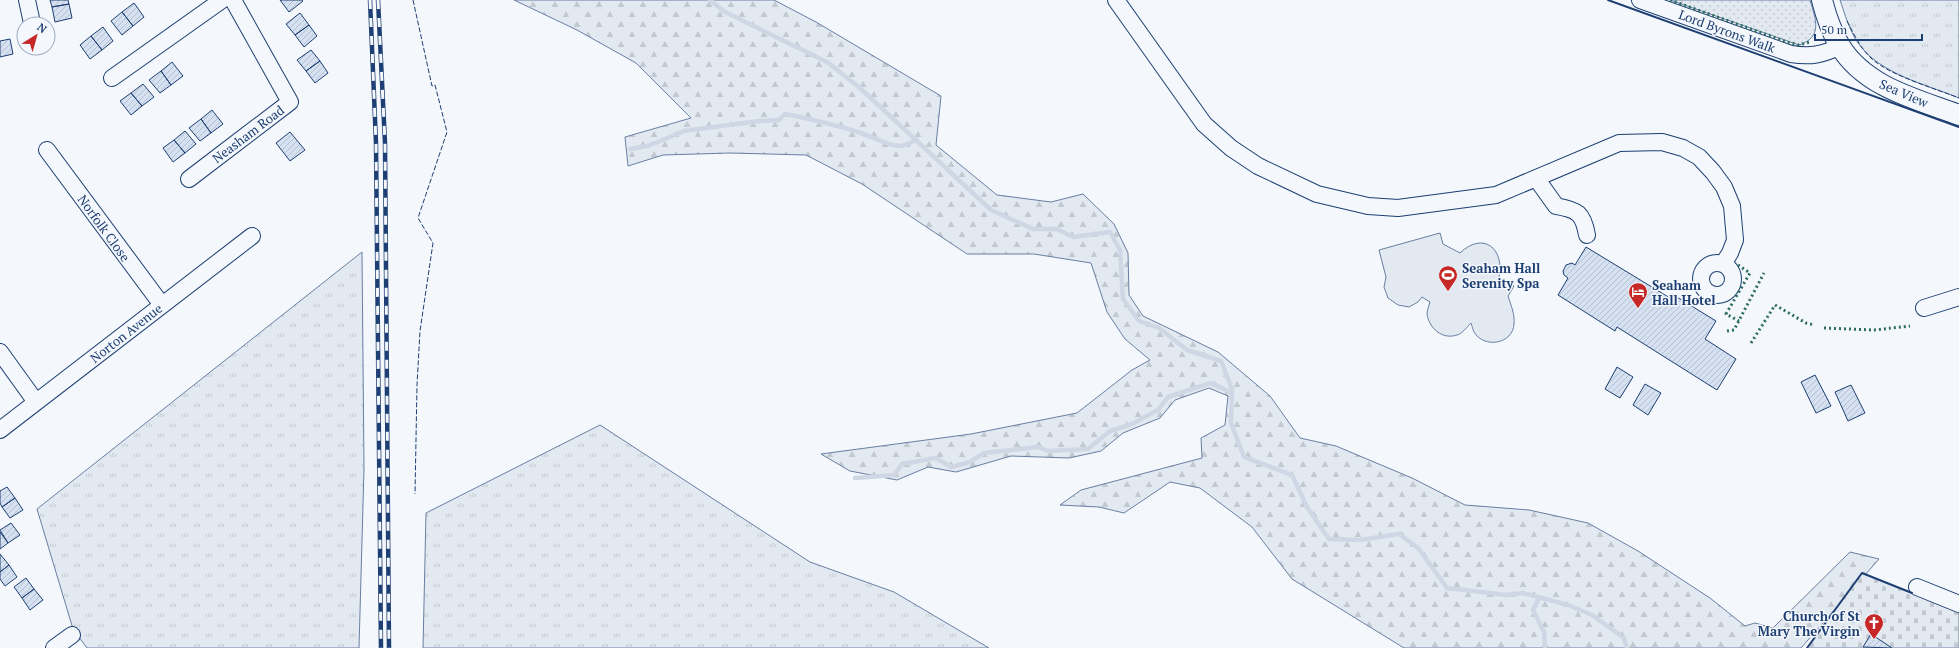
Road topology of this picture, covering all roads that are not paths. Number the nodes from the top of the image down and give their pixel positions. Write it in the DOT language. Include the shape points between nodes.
graph roads {
  1 [pos="27,0"];
  2 [pos="222,0"];
  3 [pos="233,0"];
  4 [pos="1116,0"];
  5 [pos="1640,0"];
  6 [pos="1822,0"];
  7 [pos="30,16"];
  8 [pos="1840,46"];
  9 [pos="112,78"];
  10 [pos="1959,115"];
  11 [pos="47,150"];
  12 [pos="1536,178"];
  13 [pos="190,179"];
  14 [pos="252,236"];
  15 [pos="1586,236"];
  16 [pos="1723,264"];
  17 [pos="1959,297"];
  18 [pos="162,305"];
  19 [pos="1924,308"];
  20 [pos="0,352"];
  21 [pos="36,402"];
  22 [pos="0,430"];
  23 [pos="1917,587"];
  24 [pos="1959,604"];
  25 [pos="72,635"];
  26 [pos="54,648"];
  1 -- 7 [label="street"];
  2 -- 9 [label="street"];
  3 -- 13 [label="street, Neasham Road" via="290,102"];
  4 -- 12 [label="street" via="1204,124 1231,148 1258,166 1317,194 1368,206 1398,208 1496,195"];
  5 -- 8 [label="street, Lord Byrons Walk" via="1791,54 1820,55"];
  6 -- 8 [label="main road, Sea View"];
  8 -- 10 [label="main road, Sea View" via="1852,61 1876,82"];
  11 -- 18 [label="street, Norfolk Close"];
  12 -- 15 [label="street" via="1556,206 1572,209 1580,214 1585,222"];
  12 -- 16 [label="street" via="1619,143 1662,142 1683,148 1699,157 1713,172 1724,187 1732,206 1735,240"];
  14 -- 18 [label="street, Norton Avenue"];
  17 -- 19 [label="street"];
  18 -- 21 [label="street, Norton Avenue"];
  20 -- 21 [label="street"];
  21 -- 22 [label="street, Norton Avenue"];
  23 -- 24 [label="street"];
  25 -- 26 [label="street"];
}
